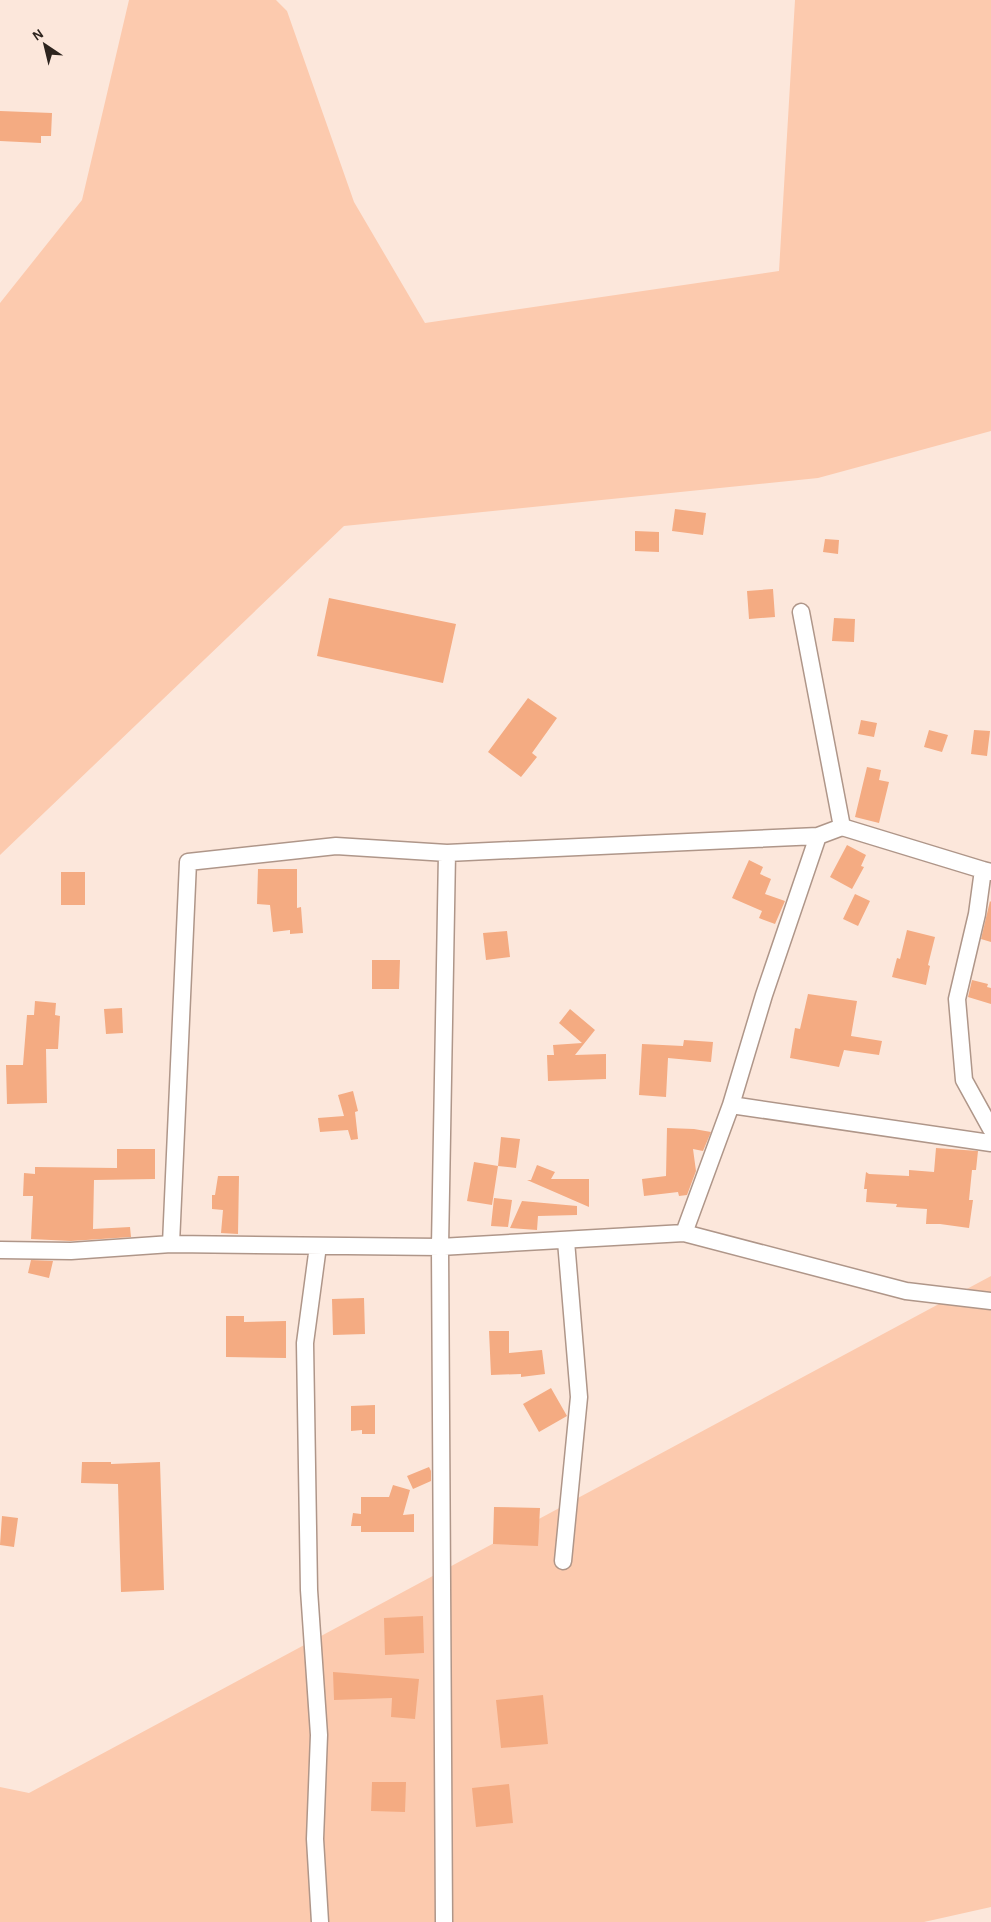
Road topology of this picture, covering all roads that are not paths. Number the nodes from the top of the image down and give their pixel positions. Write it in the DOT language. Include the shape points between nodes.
graph roads {
  1 [pos="802,612"];
  2 [pos="842,827"];
  3 [pos="818,836"];
  4 [pos="447,853"];
  5 [pos="987,871"];
  6 [pos="731,1105"];
  7 [pos="991,1129"];
  8 [pos="991,1143"];
  9 [pos="684,1233"];
  10 [pos="566,1241"];
  11 [pos="171,1244"];
  12 [pos="318,1246"];
  13 [pos="440,1247"];
  14 [pos="0,1250"];
  15 [pos="991,1301"];
  16 [pos="563,1561"];
  17 [pos="320,1922"];
  18 [pos="444,1922"];
  1 -- 2 [label="street"];
  2 -- 3 [label="street"];
  2 -- 5 [label="street"];
  3 -- 4 [label="street"];
  3 -- 6 [label="street"];
  4 -- 11 [label="street" via="336,846 188,862"];
  4 -- 13 [label="street"];
  5 -- 7 [label="street" via="957,1000 964,1080"];
  6 -- 8 [label="street"];
  6 -- 9 [label="street"];
  9 -- 10 [label="street"];
  9 -- 15 [label="street" via="906,1290"];
  10 -- 13 [label="street"];
  10 -- 16 [label="street" via="579,1397"];
  11 -- 12 [label="street"];
  11 -- 14 [label="street" via="71,1251"];
  12 -- 13 [label="street"];
  12 -- 17 [label="street" via="305,1343 309,1590 319,1735 315,1839"];
  13 -- 18 [label="street"];
}
